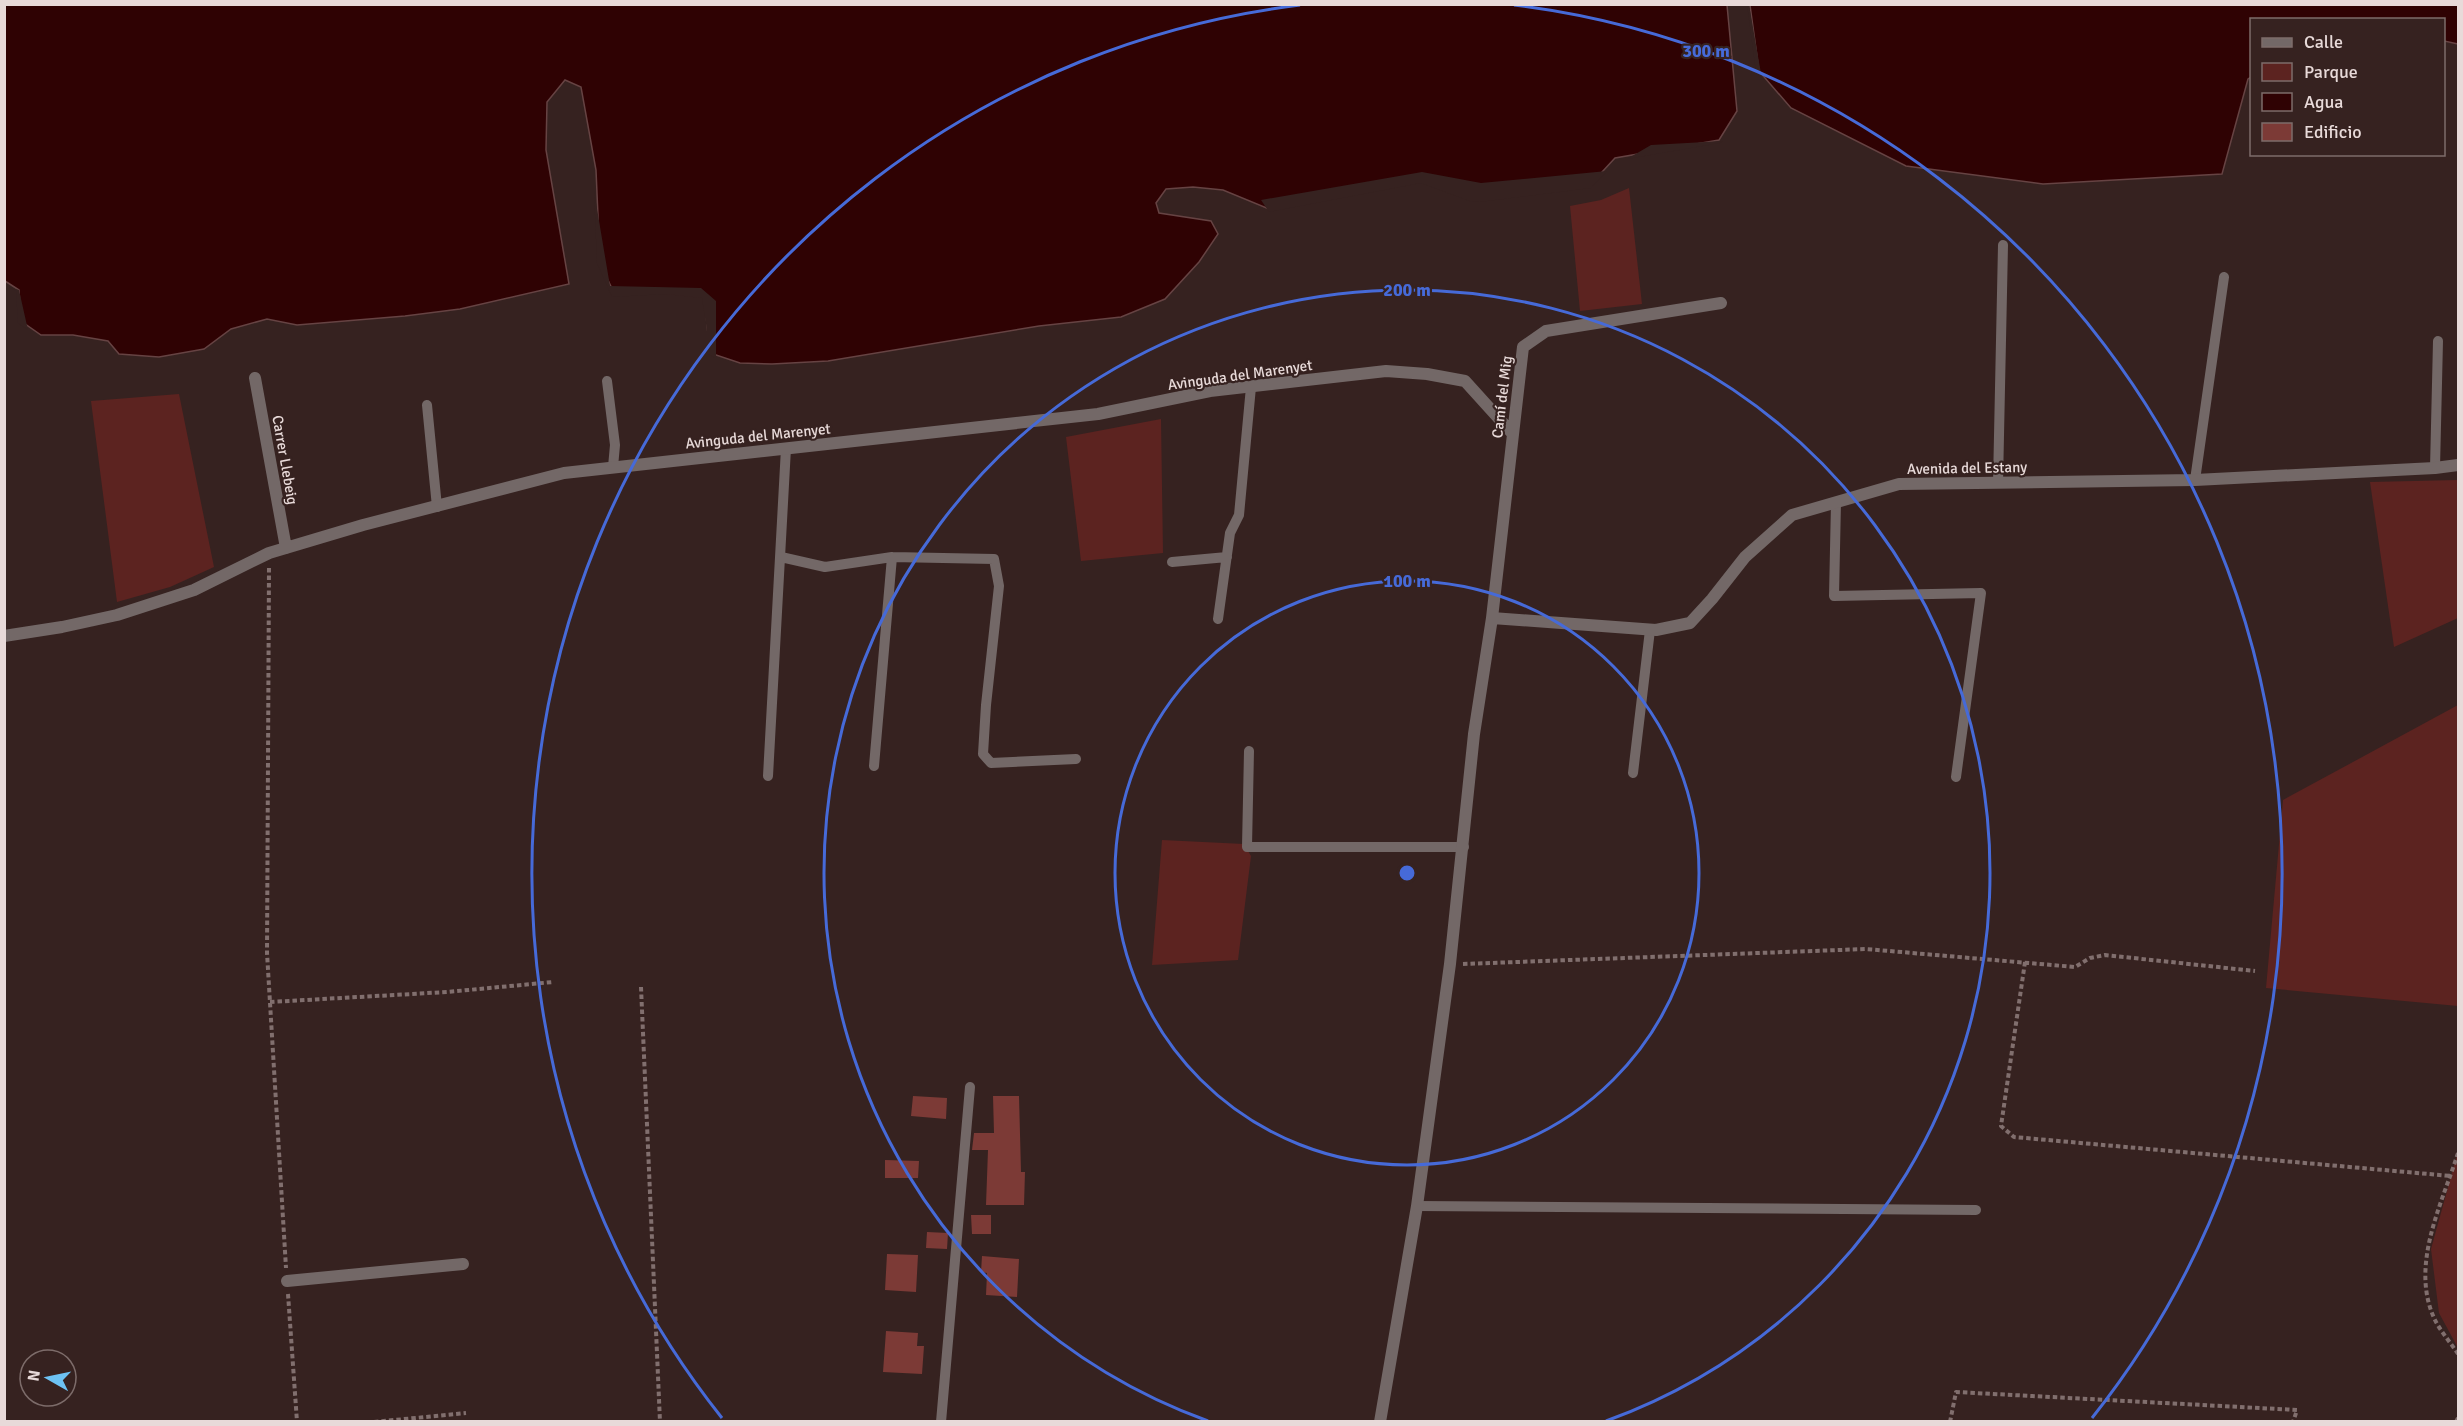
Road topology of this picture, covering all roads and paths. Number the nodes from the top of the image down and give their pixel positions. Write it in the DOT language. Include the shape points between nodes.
graph roads {
  1 [pos="2003,245"];
  2 [pos="2224,277"];
  3 [pos="1721,303"];
  4 [pos="2438,341"];
  5 [pos="255,378"];
  6 [pos="607,381"];
  7 [pos="1251,387"];
  8 [pos="427,405"];
  9 [pos="1512,433"];
  10 [pos="786,448"];
  11 [pos="2458,465"];
  12 [pos="613,467"];
  13 [pos="2435,468"];
  14 [pos="2195,480"];
  15 [pos="1998,483"];
  16 [pos="1836,502"];
  17 [pos="437,507"];
  18 [pos="286,548"];
  19 [pos="269,553"];
  20 [pos="781,557"];
  21 [pos="892,557"];
  22 [pos="1227,557"];
  23 [pos="1173,562"];
  24 [pos="1492,618"];
  25 [pos="1218,619"];
  26 [pos="1650,630"];
  27 [pos="4,636"];
  28 [pos="1249,751"];
  29 [pos="1076,759"];
  30 [pos="874,766"];
  31 [pos="1633,773"];
  32 [pos="768,776"];
  33 [pos="1956,777"];
  34 [pos="1464,847"];
  35 [pos="2025,963"];
  36 [pos="1450,964"];
  37 [pos="2255,971"];
  38 [pos="553,982"];
  39 [pos="641,987"];
  40 [pos="270,1002"];
  41 [pos="970,1087"];
  42 [pos="2458,1153"];
  43 [pos="2451,1176"];
  44 [pos="1417,1206"];
  45 [pos="1976,1210"];
  46 [pos="463,1264"];
  47 [pos="287,1281"];
  48 [pos="2458,1354"];
  49 [pos="466,1413"];
  50 [pos="297,1422"];
  51 [pos="374,1422"];
  52 [pos="660,1422"];
  53 [pos="941,1422"];
  54 [pos="1380,1422"];
  55 [pos="1950,1422"];
  56 [pos="2293,1422"];
  1 -- 15 [label="lane"];
  2 -- 14 [label="lane"];
  3 -- 9 [label="street, Camí del Mig" via="1546,331 1523,347"];
  4 -- 13 [label="lane"];
  5 -- 18 [label="street, Carrer Llebeig"];
  6 -- 12 [label="lane" via="615,445"];
  7 -- 9 [label="street, Avinguda del Marenyet" via="1386,371 1427,374 1465,381"];
  7 -- 10 [label="street, Avinguda del Marenyet" via="1210,391 1098,414"];
  7 -- 22 [label="lane" via="1239,515 1230,533"];
  8 -- 17 [label="lane"];
  9 -- 24 [label="street, Camí del Mig"];
  10 -- 12 [label="street, Avinguda del Marenyet"];
  10 -- 20 [label="lane"];
  11 -- 13 [label="street, Avenida del Estany"];
  12 -- 17 [label="street, Avinguda del Marenyet" via="564,473"];
  13 -- 14 [label="street, Avenida del Estany"];
  14 -- 15 [label="street, Avenida del Estany"];
  15 -- 16 [label="street, Avenida del Estany" via="1899,484"];
  16 -- 26 [label="street, Avenida del Estany" via="1792,515 1745,557 1690,623"];
  16 -- 33 [label="lane" via="1834,596 1981,593"];
  17 -- 18 [label="street, Avinguda del Marenyet"];
  18 -- 19 [label="street, Avinguda del Marenyet"];
  19 -- 27 [label="street, Avinguda del Marenyet" via="194,590 117,615"];
  19 -- 40 [label="path"];
  20 -- 21 [label="lane" via="825,567"];
  20 -- 32 [label="lane"];
  21 -- 29 [label="lane" via="994,559 999,586 983,754 991,763"];
  21 -- 30 [label="lane"];
  22 -- 23 [label="lane"];
  22 -- 25 [label="lane"];
  24 -- 26 [label="street, Avenida del Estany"];
  24 -- 34 [label="street, Camí del Mig" via="1474,734"];
  26 -- 31 [label="lane"];
  28 -- 34 [label="lane" via="1247,847"];
  34 -- 36 [label="street, Camí del Mig"];
  35 -- 36 [label="path" via="1866,949"];
  35 -- 37 [label="path" via="2075,966 2104,955"];
  35 -- 43 [label="path" via="2001,1126 2014,1137"];
  36 -- 44 [label="street, Camí del Mig"];
  38 -- 40 [label="path"];
  39 -- 52 [label="path"];
  40 -- 47 [label="path"];
  41 -- 53 [label="lane"];
  42 -- 43 [label="path"];
  43 -- 48 [label="path" via="2428,1248 2426,1286 2435,1320"];
  44 -- 45 [label="lane"];
  44 -- 54 [label="street, Camí del Mig"];
  46 -- 47 [label="street"];
  47 -- 50 [label="path"];
  49 -- 51 [label="path"];
  55 -- 56 [label="path" via="1956,1392 2297,1410"];
}
